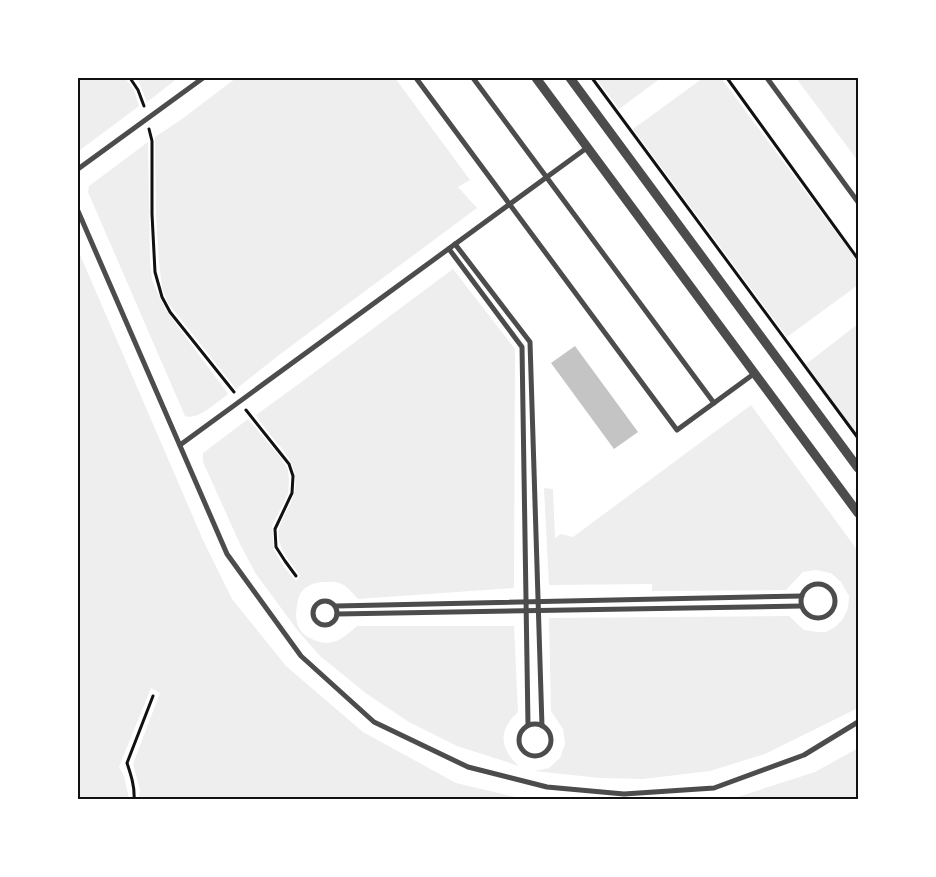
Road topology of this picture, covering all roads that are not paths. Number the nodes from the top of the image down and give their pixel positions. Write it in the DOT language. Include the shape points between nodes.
graph roads {
  1 [pos="203,78"];
  2 [pos="416,78"];
  3 [pos="473,78"];
  4 [pos="536,78"];
  5 [pos="570,78"];
  6 [pos="767,78"];
  7 [pos="588,147"];
  8 [pos="78,169"];
  9 [pos="547,177"];
  10 [pos="858,202"];
  11 [pos="510,204"];
  12 [pos="78,211"];
  13 [pos="454,244"];
  14 [pos="448,249"];
  15 [pos="755,373"];
  16 [pos="714,403"];
  17 [pos="180,445"];
  18 [pos="858,468"];
  19 [pos="858,513"];
  20 [pos="802,596"];
  21 [pos="527,602"];
  22 [pos="537,602"];
  23 [pos="336,606"];
  24 [pos="802,606"];
  25 [pos="527,611"];
  26 [pos="538,611"];
  27 [pos="338,614"];
  28 [pos="858,722"];
  29 [pos="528,725"];
  30 [pos="542,726"];
  1 -- 8 [label="street"];
  2 -- 11 [label="street"];
  3 -- 9 [label="street"];
  4 -- 7 [label="street"];
  5 -- 18 [label="street"];
  6 -- 10 [label="street"];
  7 -- 9 [label="street"];
  7 -- 15 [label="street"];
  9 -- 11 [label="street"];
  9 -- 16 [label="street"];
  11 -- 13 [label="street"];
  11 -- 16 [label="street" via="677,430"];
  12 -- 17 [label="street"];
  13 -- 14 [label="street"];
  13 -- 22 [label="street" via="530,342"];
  14 -- 17 [label="street"];
  14 -- 21 [label="street" via="522,347"];
  15 -- 16 [label="street"];
  15 -- 19 [label="street"];
  17 -- 28 [label="street" via="227,554 301,656 374,722 468,767 547,787 624,794 714,788 804,755"];
  20 -- 22 [label="street"];
  20 -- 24 [label="street"];
  20 -- 24 [label="street" via="807,588 821,584 834,593 835,601 834,609 821,618 806,614"];
  21 -- 22 [label="street"];
  21 -- 23 [label="street"];
  21 -- 25 [label="street"];
  22 -- 26 [label="street"];
  23 -- 27 [label="street"];
  23 -- 27 [label="street" via="329,600 319,602 312,614 314,620 326,625 332,623"];
  24 -- 26 [label="street"];
  25 -- 26 [label="street"];
  25 -- 27 [label="street"];
  25 -- 29 [label="street"];
  26 -- 30 [label="street"];
  29 -- 30 [label="street"];
  29 -- 30 [label="street" via="522,730 519,744 521,750 535,756 548,749 551,742 550,734"];
}
